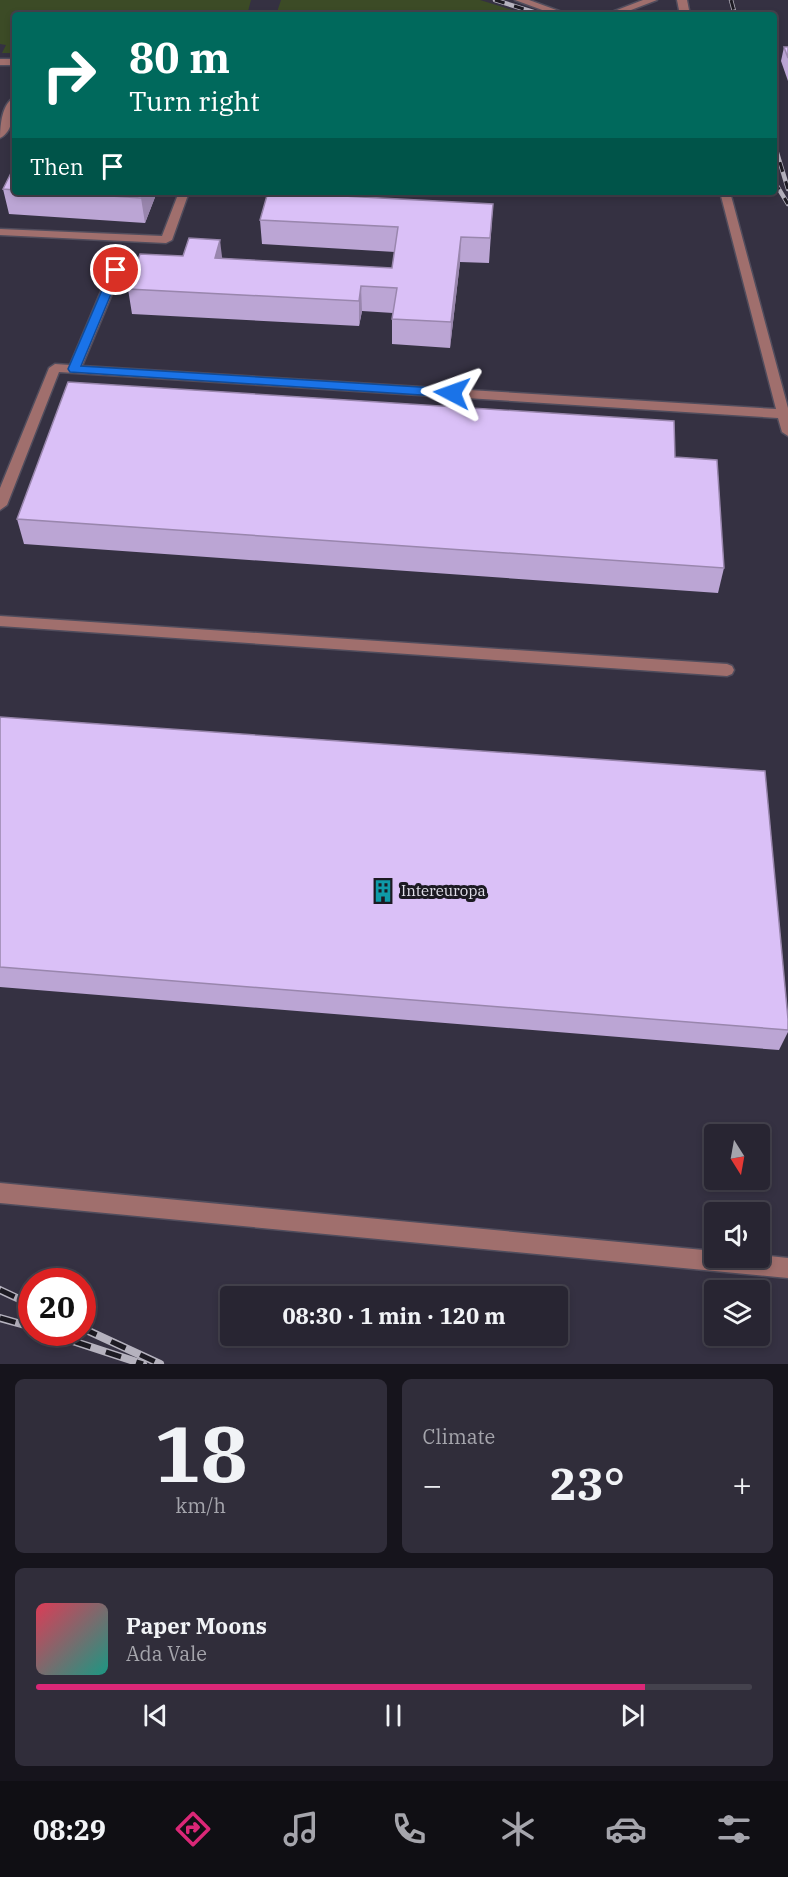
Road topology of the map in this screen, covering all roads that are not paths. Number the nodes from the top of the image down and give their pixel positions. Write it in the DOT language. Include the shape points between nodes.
graph roads {
  1 [pos="520,0"];
  2 [pos="652,0"];
  3 [pos="556,12"];
  4 [pos="618,12"];
  5 [pos="12,107"];
  6 [pos="0,135"];
  7 [pos="183,195"];
  8 [pos="726,195"];
  9 [pos="0,232"];
  10 [pos="116,270"];
  11 [pos="74,369"];
  12 [pos="783,414"];
  13 [pos="788,432"];
  14 [pos="0,505"];
  15 [pos="0,621"];
  16 [pos="727,670"];
  17 [pos="0,1193"];
  18 [pos="788,1268"];
  1 -- 3 [label="street"];
  2 -- 4 [label="street"];
  5 -- 6 [label="street"];
  7 -- 9 [label="street" via="166,240"];
  8 -- 12 [label="street"];
  10 -- 11 [label="street"];
  11 -- 12 [label="street"];
  11 -- 14 [label="street" via="55,368"];
  12 -- 13 [label="street"];
  15 -- 16 [label="street"];
  17 -- 18 [label="street"];
}
